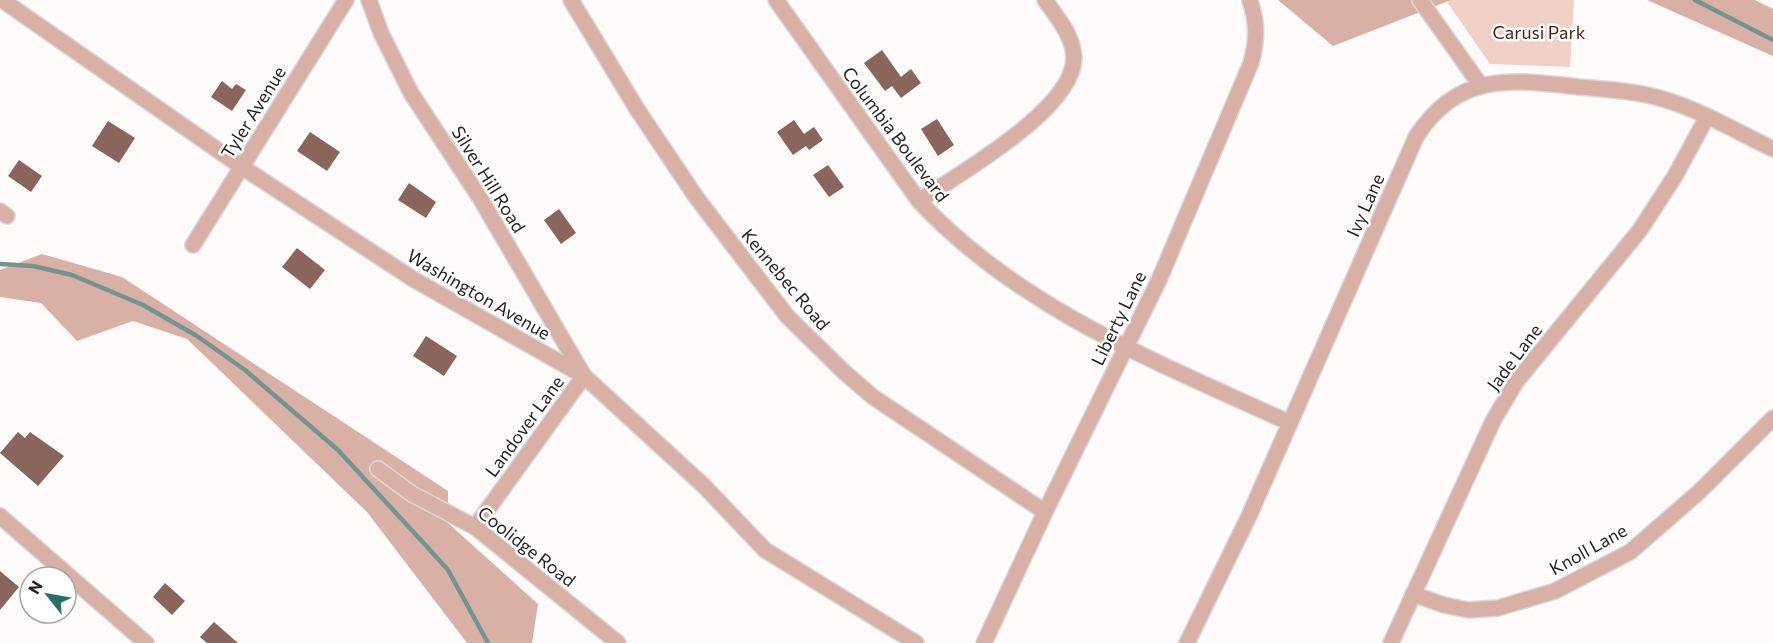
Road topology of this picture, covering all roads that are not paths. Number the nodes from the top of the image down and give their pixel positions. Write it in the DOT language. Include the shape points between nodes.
graph roads {
  1 [pos="2,0"];
  2 [pos="346,0"];
  3 [pos="369,0"];
  4 [pos="572,0"];
  5 [pos="776,0"];
  6 [pos="1045,0"];
  7 [pos="1420,0"];
  8 [pos="1250,1"];
  9 [pos="1481,86"];
  10 [pos="1707,117"];
  11 [pos="1773,149"];
  12 [pos="242,166"];
  13 [pos="919,201"];
  14 [pos="193,245"];
  15 [pos="1126,347"];
  16 [pos="584,376"];
  17 [pos="1773,417"];
  18 [pos="1290,423"];
  19 [pos="378,469"];
  20 [pos="1045,512"];
  21 [pos="0,516"];
  22 [pos="475,527"];
  23 [pos="1413,594"];
  24 [pos="146,643"];
  25 [pos="618,643"];
  26 [pos="916,643"];
  27 [pos="984,643"];
  28 [pos="1187,643"];
  29 [pos="1391,643"];
  1 -- 12 [label="street, Washington Avenue"];
  2 -- 12 [label="street, Tyler Avenue"];
  3 -- 16 [label="street, Silver Hill Road" via="411,93 480,198"];
  4 -- 20 [label="street, Kennebec Road" via="637,109 696,197 794,323 873,397"];
  5 -- 13 [label="street, Columbia Boulevard"];
  6 -- 13 [label="street" via="1065,28 1074,60 1058,97 1038,119"];
  7 -- 9 [label="street"];
  8 -- 15 [label="street, Liberty Lane" via="1257,38 1251,63 1159,280"];
  9 -- 10 [label="street, Ivy Lane" via="1537,82 1648,95"];
  9 -- 18 [label="street, Ivy Lane" via="1445,102 1416,137"];
  10 -- 11 [label="street, Ivy Lane"];
  10 -- 23 [label="street, Jade Lane" via="1676,176 1640,230 1516,382 1498,411"];
  12 -- 14 [label="street, Tyler Avenue"];
  12 -- 16 [label="street, Washington Avenue" via="413,279"];
  13 -- 15 [label="street, Columbia Boulevard" via="946,231 988,266 1031,296"];
  15 -- 18 [label="street, Columbia Boulevard"];
  15 -- 20 [label="street, Liberty Lane"];
  16 -- 22 [label="street, Landover Lane"];
  16 -- 26 [label="street, Washington Avenue" via="704,486 765,550"];
  17 -- 23 [label="street, Knoll Lane" via="1699,492 1630,552 1556,591 1498,608 1468,610"];
  18 -- 28 [label="street, Ivy Lane"];
  19 -- 22 [label="street, Coolidge Road" via="412,494"];
  20 -- 27 [label="street, Liberty Lane"];
  21 -- 24 [label="street"];
  22 -- 25 [label="street, Coolidge Road"];
  23 -- 29 [label="street, Jade Lane"];
}
